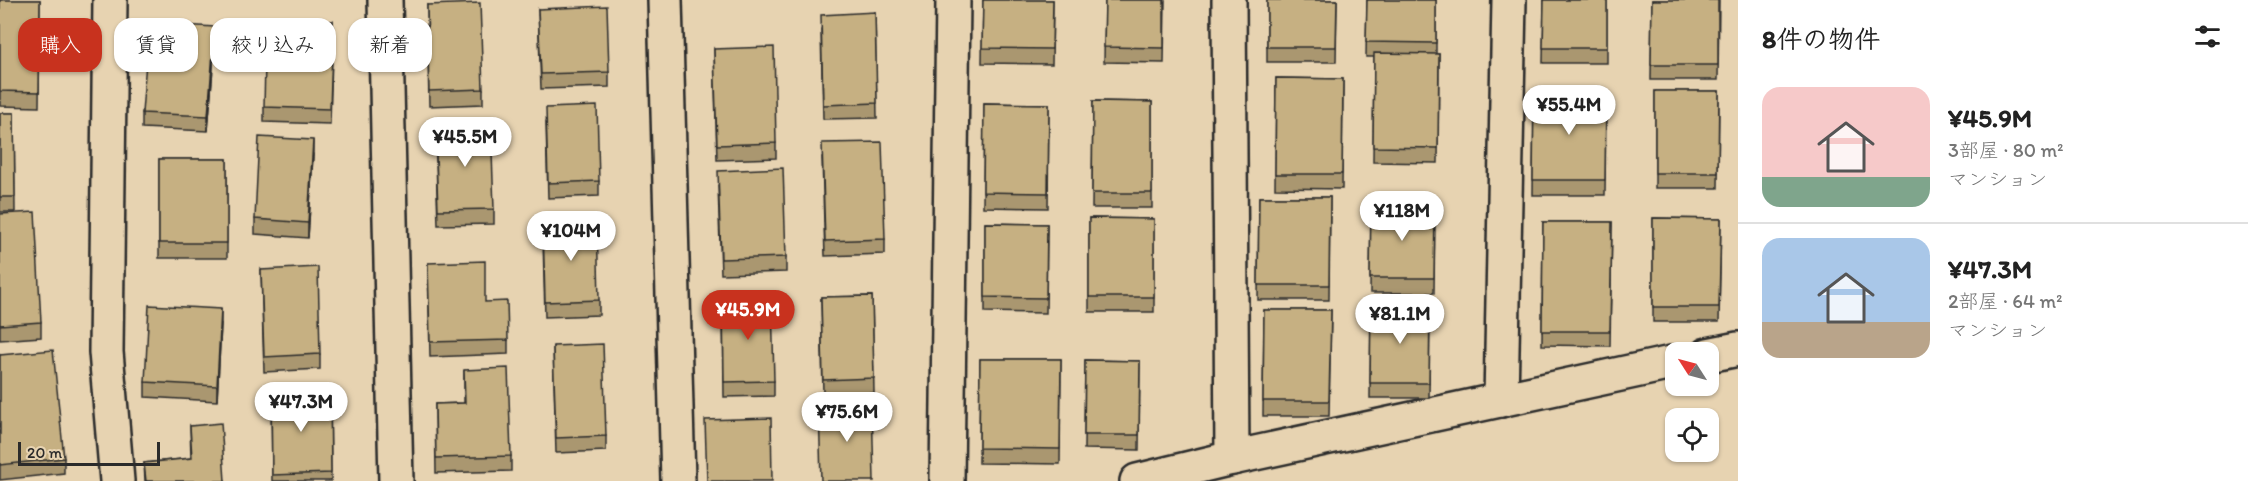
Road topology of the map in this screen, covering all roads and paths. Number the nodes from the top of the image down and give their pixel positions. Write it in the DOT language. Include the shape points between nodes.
graph roads {
  1 [pos="110,0"];
  2 [pos="385,0"];
  3 [pos="666,0"];
  4 [pos="953,0"];
  5 [pos="1229,0"];
  6 [pos="1509,0"];
  7 [pos="1738,349"];
  8 [pos="1719,353"];
  9 [pos="1665,364"];
  10 [pos="1501,400"];
  11 [pos="1232,458"];
  12 [pos="117,481"];
  13 [pos="396,481"];
  14 [pos="678,481"];
  15 [pos="947,481"];
  16 [pos="1137,481"];
  1 -- 12 [label="street" via="106,352"];
  2 -- 13 [label="street"];
  3 -- 14 [label="street"];
  4 -- 15 [label="street"];
  5 -- 11 [label="street"];
  6 -- 10 [label="street"];
  7 -- 8 [label="street"];
  9 -- 10 [label="street"];
  10 -- 11 [label="street"];
  11 -- 16 [label="street"];
}
